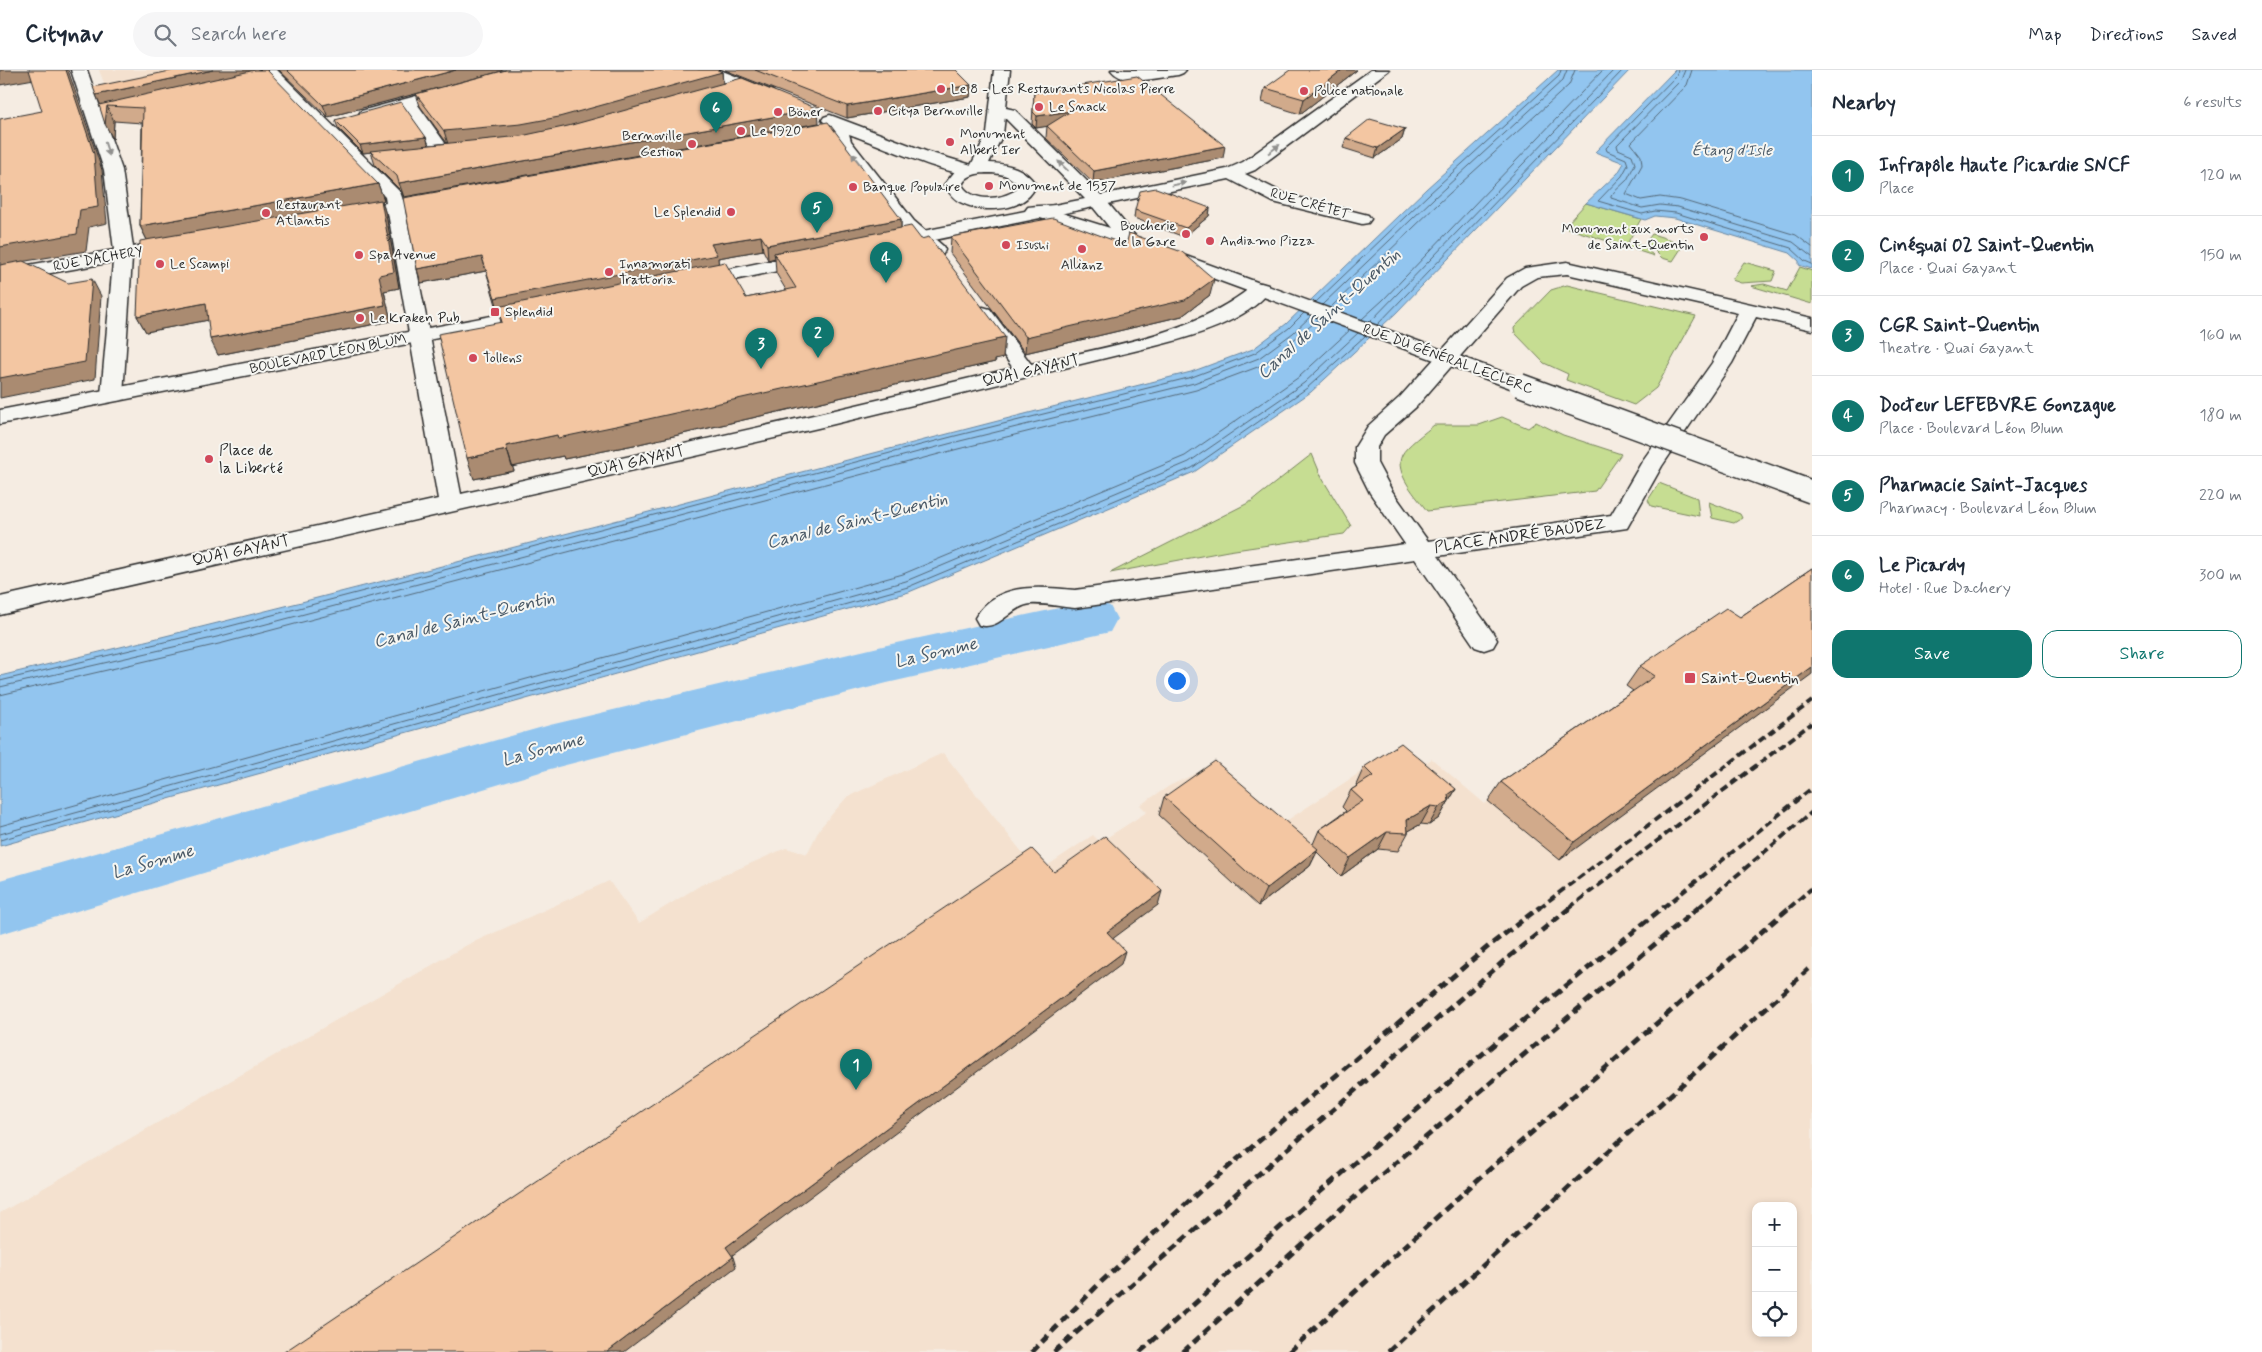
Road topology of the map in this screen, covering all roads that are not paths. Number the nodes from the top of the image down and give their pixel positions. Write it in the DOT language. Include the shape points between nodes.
graph roads {
  1 [pos="79,70"];
  2 [pos="707,70"];
  3 [pos="1002,70"];
  4 [pos="1178,70"];
  5 [pos="1381,70"];
  6 [pos="1126,73"];
  7 [pos="266,75"];
  8 [pos="743,85"];
  9 [pos="464,88"];
  10 [pos="720,91"];
  11 [pos="780,100"];
  12 [pos="408,103"];
  13 [pos="998,106"];
  14 [pos="814,113"];
  15 [pos="324,125"];
  16 [pos="847,126"];
  17 [pos="995,134"];
  18 [pos="779,138"];
  19 [pos="460,149"];
  20 [pos="442,150"];
  21 [pos="423,153"];
  22 [pos="922,156"];
  23 [pos="378,158"];
  24 [pos="359,160"];
  25 [pos="974,169"];
  26 [pos="1010,171"];
  27 [pos="1232,173"];
  28 [pos="953,185"];
  29 [pos="455,196"];
  30 [pos="1097,201"];
  31 [pos="982,202"];
  32 [pos="1011,204"];
  33 [pos="396,206"];
  34 [pos="1047,211"];
  35 [pos="329,218"];
  36 [pos="1362,219"];
  37 [pos="973,226"];
  38 [pos="920,237"];
  39 [pos="1130,241"];
  40 [pos="195,242"];
  41 [pos="863,248"];
  42 [pos="125,254"];
  43 [pos="835,254"];
  44 [pos="945,262"];
  45 [pos="0,276"];
  46 [pos="674,286"];
  47 [pos="1270,293"];
  48 [pos="973,300"];
  49 [pos="553,310"];
  50 [pos="1750,310"];
  51 [pos="1812,324"];
  52 [pos="420,336"];
  53 [pos="1448,358"];
  54 [pos="1026,372"];
  55 [pos="112,395"];
  56 [pos="0,418"];
  57 [pos="1812,492"];
  58 [pos="451,505"];
  59 [pos="1423,550"];
  60 [pos="0,606"];
  61 [pos="988,618"];
  62 [pos="1484,640"];
  1 -- 42 [label="street, one-way" via="101,115"];
  2 -- 8 [label="street"];
  3 -- 13 [label="street"];
  4 -- 6 [label="street"];
  27 -- 5 [label="street, one-way" via="1262,158"];
  7 -- 15 [label="street"];
  8 -- 10 [label="street"];
  8 -- 11 [label="street"];
  9 -- 12 [label="street"];
  12 -- 15 [label="street"];
  12 -- 20 [label="street"];
  13 -- 17 [label="street"];
  30 -- 13 [label="street, one-way" via="1009,113"];
  14 -- 16 [label="street"];
  15 -- 24 [label="street"];
  16 -- 18 [label="street"];
  16 -- 22 [label="street"];
  38 -- 16 [label="street, one-way" via="843,142 842,133"];
  17 -- 25 [label="street"];
  17 -- 26 [label="street"];
  19 -- 20 [label="street"];
  20 -- 21 [label="street"];
  22 -- 25 [label="street"];
  22 -- 28 [label="street"];
  23 -- 24 [label="street"];
  24 -- 33 [label="street" via="394,196"];
  25 -- 26 [label="street"];
  25 -- 28 [label="street" via="956,178"];
  26 -- 32 [label="street" via="1027,185"];
  30 -- 27 [label="street, one-way"];
  27 -- 36 [label="street, RUE CRÉTET" via="1279,198"];
  28 -- 31 [label="street" via="964,197"];
  29 -- 33 [label="street"];
  30 -- 34 [label="street"];
  30 -- 39 [label="street"];
  31 -- 32 [label="street"];
  31 -- 37 [label="street"];
  32 -- 34 [label="street"];
  32 -- 34 [label="street"];
  32 -- 37 [label="street"];
  33 -- 35 [label="street"];
  33 -- 52 [label="street"];
  34 -- 39 [label="street, RUE DU GÉNÉRAL LECLERC"];
  37 -- 38 [label="street"];
  38 -- 41 [label="street"];
  38 -- 44 [label="street" via="933,246"];
  39 -- 47 [label="street, RUE DU GÉNÉRAL LECLERC"];
  40 -- 42 [label="street, RUE DACHERY"];
  42 -- 45 [label="street, RUE DACHERY"];
  42 -- 55 [label="street"];
  43 -- 46 [label="street"];
  47 -- 53 [label="street, RUE DU GÉNÉRAL LECLERC"];
  47 -- 54 [label="street, QUAI GAYANT" via="1201,328"];
  48 -- 54 [label="street"];
  49 -- 52 [label="street, BOULEVARD LÉON BLUM"];
  50 -- 51 [label="street, PLACE ANDRÉ BAUDEZ"];
  50 -- 53 [label="street, PLACE ANDRÉ BAUDEZ" via="1567,268 1546,269 1514,282"];
  50 -- 59 [label="street, PLACE ANDRÉ BAUDEZ" via="1722,363 1651,465 1619,522"];
  52 -- 55 [label="street, BOULEVARD LÉON BLUM"];
  52 -- 58 [label="street"];
  53 -- 57 [label="street, RUE DU GÉNÉRAL LECLERC, bridge"];
  53 -- 59 [label="street, PLACE ANDRÉ BAUDEZ" via="1376,431 1366,447 1366,463 1382,493"];
  54 -- 58 [label="street, QUAI GAYANT"];
  55 -- 56 [label="street, BOULEVARD LÉON BLUM"];
  58 -- 60 [label="street, QUAI GAYANT"];
  59 -- 61 [label="street" via="1075,600 1032,595 1008,601"];
  59 -- 62 [label="street"];
}
